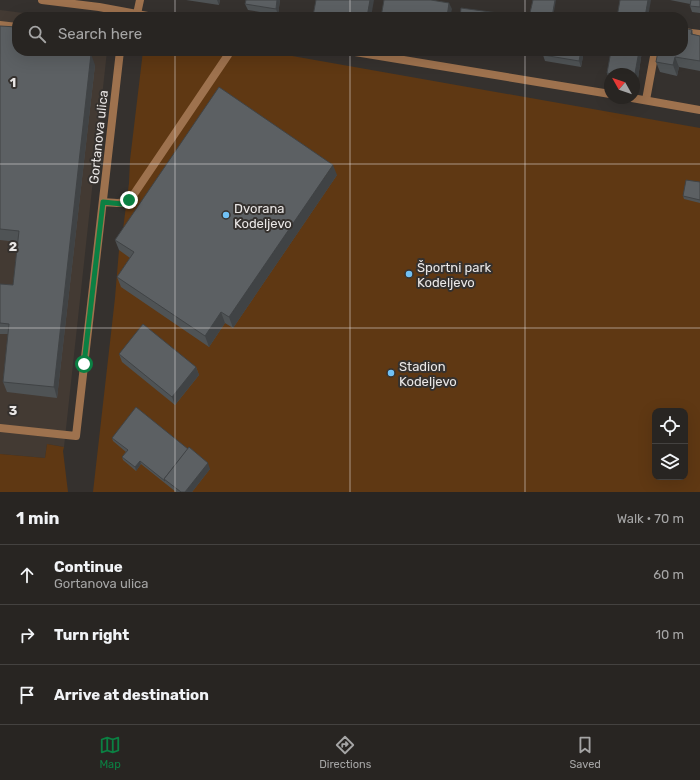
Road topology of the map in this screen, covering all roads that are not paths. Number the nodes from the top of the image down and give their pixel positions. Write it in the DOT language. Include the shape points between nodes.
graph roads {
  1 [pos="42,0"];
  2 [pos="140,0"];
  3 [pos="112,12"];
  4 [pos="137,12"];
  5 [pos="0,25"];
  6 [pos="12,26"];
  7 [pos="688,33"];
  8 [pos="700,34"];
  9 [pos="119,56"];
  10 [pos="227,56"];
  11 [pos="379,56"];
  12 [pos="654,56"];
  13 [pos="604,93"];
  14 [pos="640,99"];
  15 [pos="646,100"];
  16 [pos="700,110"];
  17 [pos="103,202"];
  18 [pos="0,428"];
  1 -- 3 [label="street"];
  2 -- 4 [label="street"];
  5 -- 6 [label="street"];
  7 -- 8 [label="street"];
  9 -- 17 [label="street, Gortanova ulica"];
  10 -- 17 [label="street" via="129,200 122,204"];
  11 -- 13 [label="street"];
  12 -- 15 [label="street"];
  14 -- 15 [label="street"];
  15 -- 16 [label="street"];
  17 -- 18 [label="street, Gortanova ulica" via="76,436"];
}
